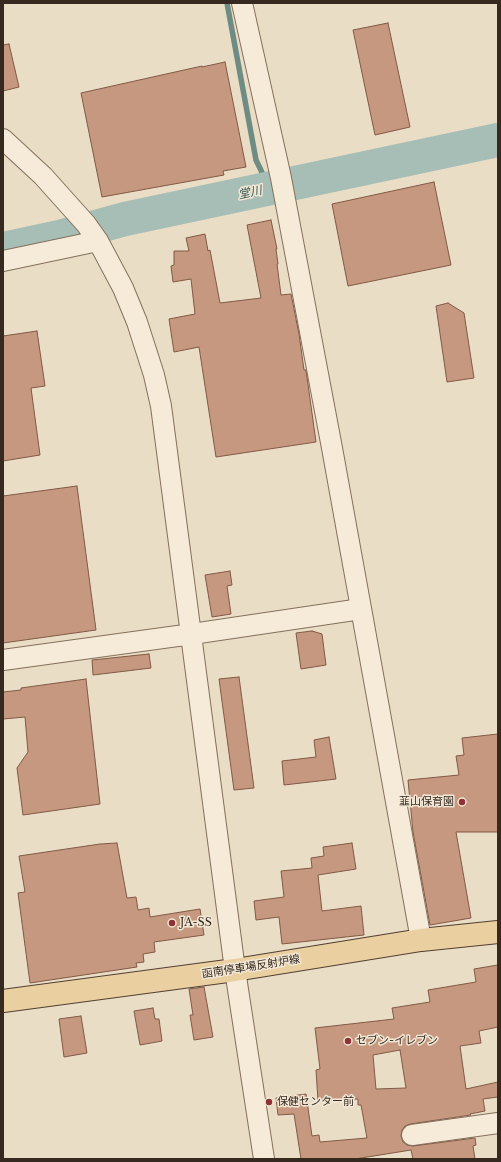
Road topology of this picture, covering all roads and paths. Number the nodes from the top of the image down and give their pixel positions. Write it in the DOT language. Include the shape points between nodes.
graph roads {
  1 [pos="242,3"];
  2 [pos="3,139"];
  3 [pos="98,241"];
  4 [pos="3,261"];
  5 [pos="361,609"];
  6 [pos="192,634"];
  7 [pos="3,660"];
  8 [pos="498,932"];
  9 [pos="421,940"];
  10 [pos="235,970"];
  11 [pos="3,1001"];
  12 [pos="498,1123"];
  13 [pos="412,1135"];
  14 [pos="264,1159"];
  1 -- 5 [label="street" via="286,201"];
  2 -- 3 [label="street" via="44,176"];
  3 -- 4 [label="street"];
  3 -- 6 [label="street" via="123,288 137,322 160,400"];
  5 -- 6 [label="street"];
  5 -- 9 [label="street"];
  6 -- 7 [label="street"];
  6 -- 10 [label="street"];
  8 -- 9 [label="main road, 函南停車場反射炉線"];
  9 -- 10 [label="main road, 函南停車場反射炉線"];
  10 -- 11 [label="main road, 函南停車場反射炉線"];
  10 -- 14 [label="street"];
  12 -- 13 [label="street"];
}
